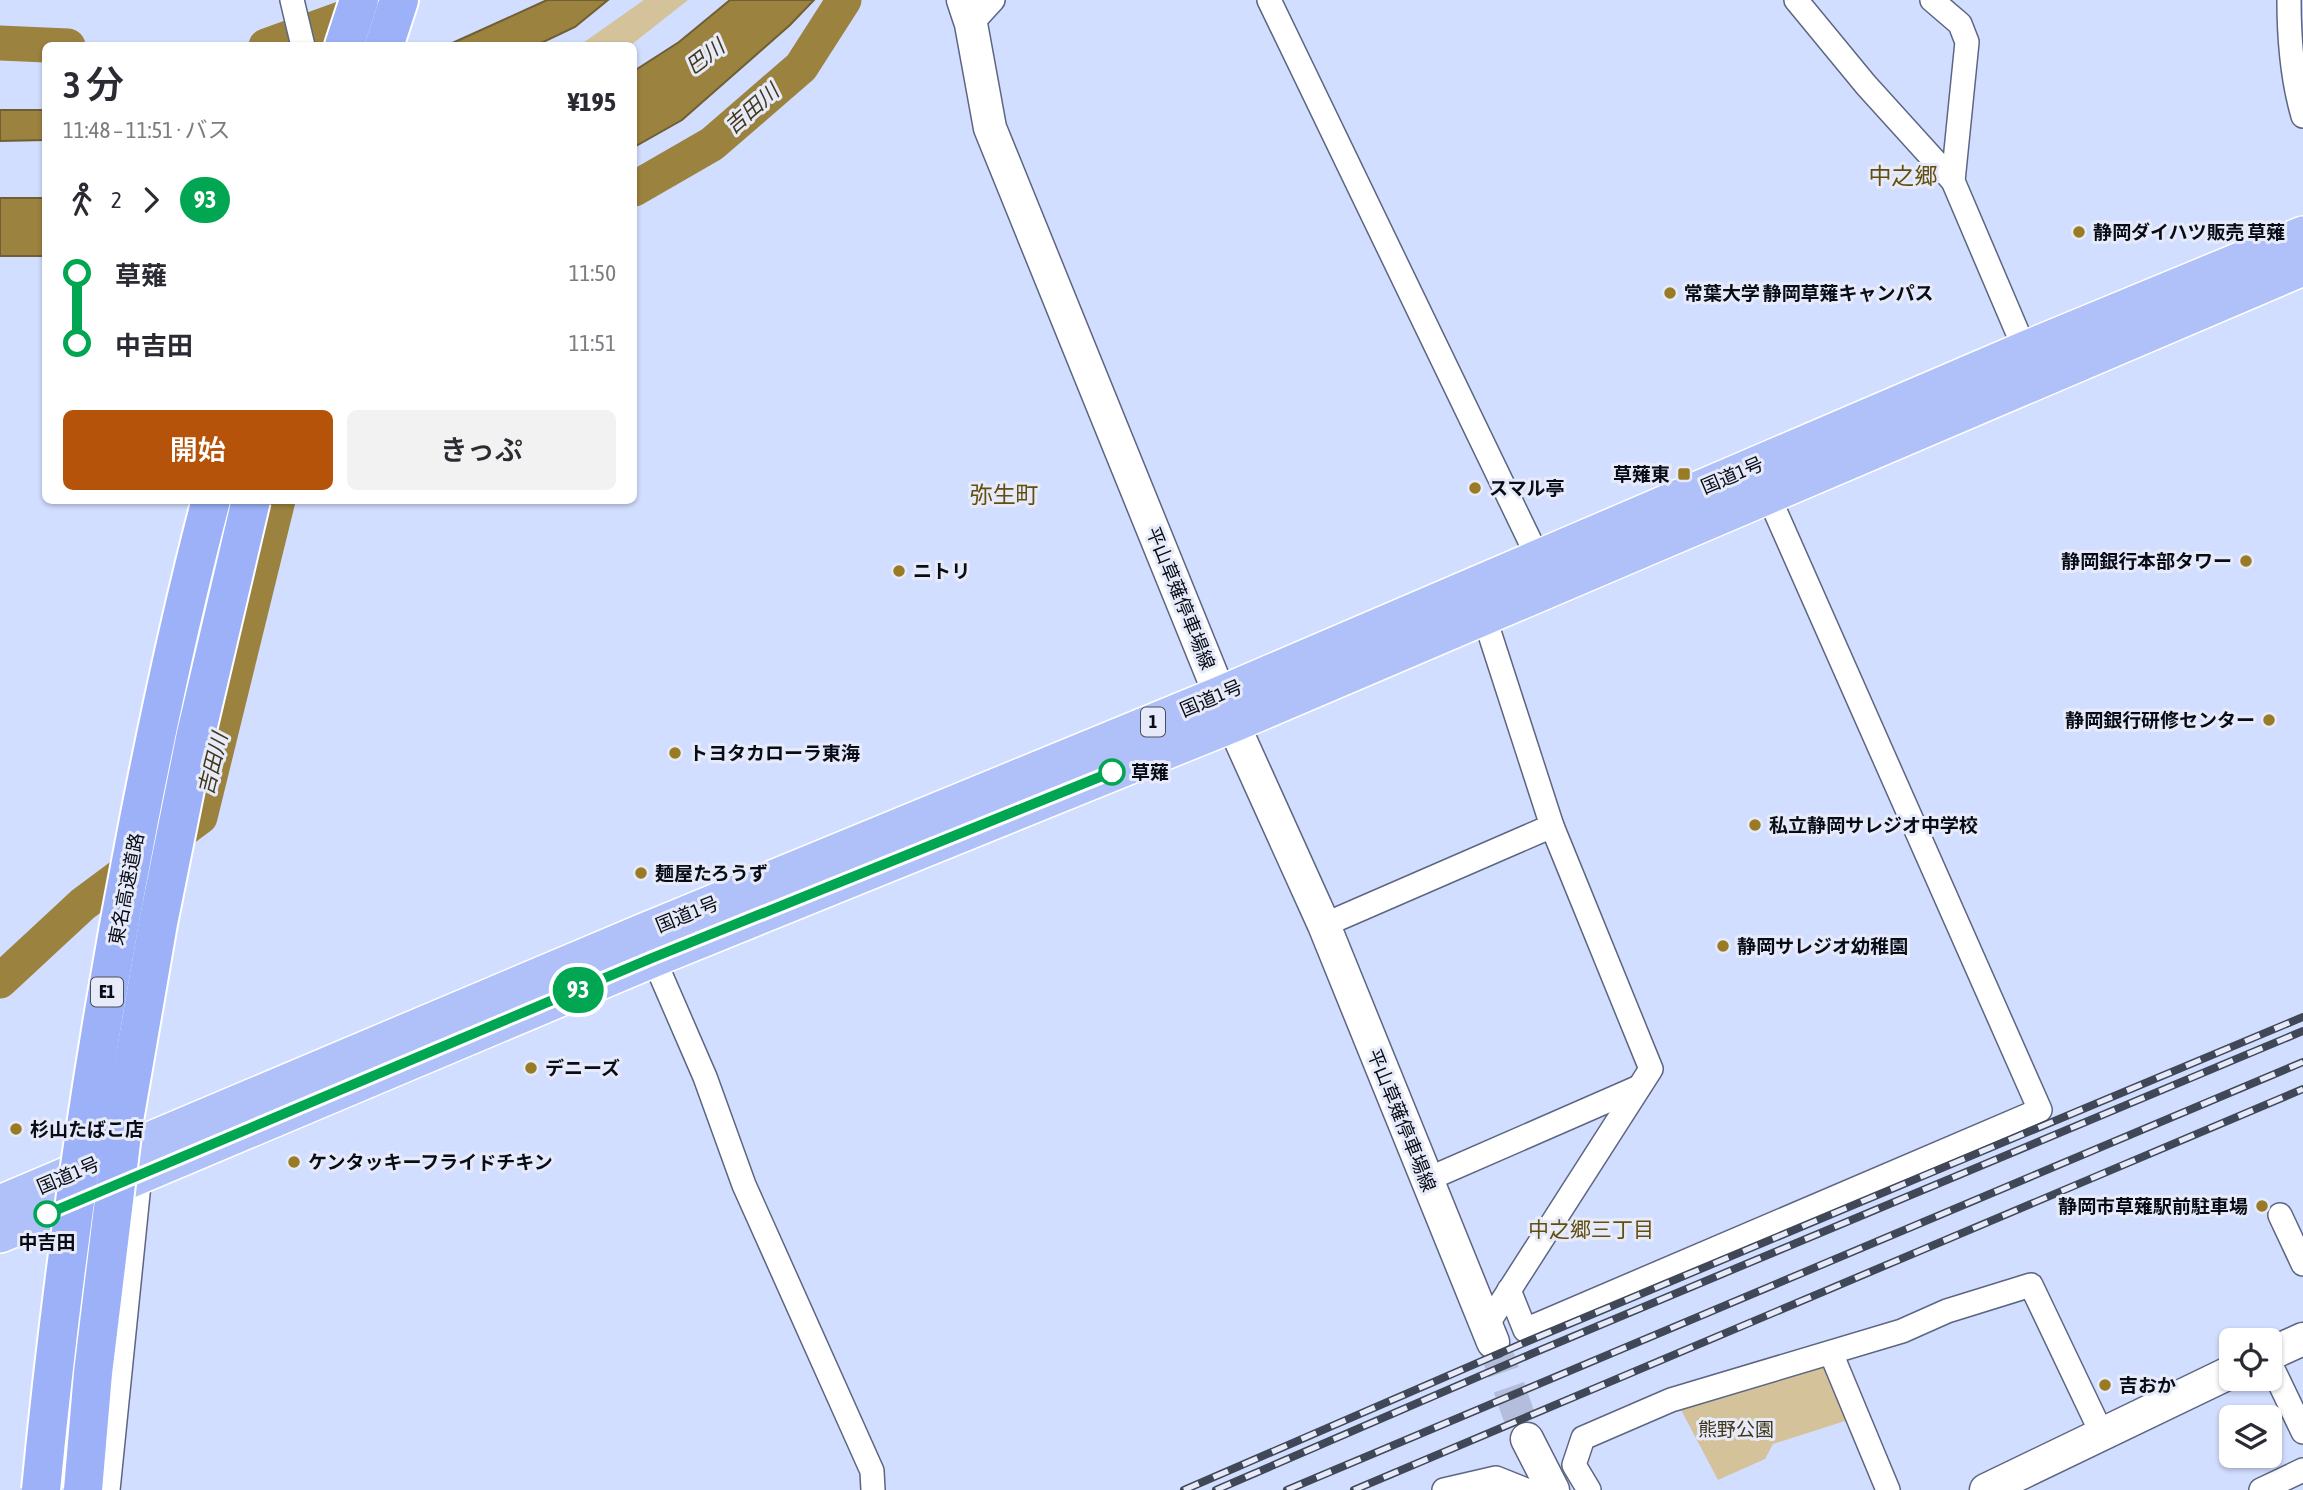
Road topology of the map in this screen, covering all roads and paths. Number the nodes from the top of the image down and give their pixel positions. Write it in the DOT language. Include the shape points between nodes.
graph roads {
  1 [pos="359,0"];
  2 [pos="400,0"];
  3 [pos="993,0"];
  4 [pos="1269,0"];
  5 [pos="1796,0"];
  6 [pos="1932,0"];
  7 [pos="2289,0"];
  8 [pos="294,8"];
  9 [pos="967,12"];
  10 [pos="302,42"];
  11 [pos="345,42"];
  12 [pos="385,42"];
  13 [pos="2303,116"];
  14 [pos="1953,181"];
  15 [pos="2303,235"];
  16 [pos="2303,267"];
  17 [pos="2025,350"];
  18 [pos="1768,495"];
  19 [pos="210,504"];
  20 [pos="250,504"];
  21 [pos="1545,573"];
  22 [pos="1485,616"];
  23 [pos="1227,709"];
  24 [pos="1552,826"];
  25 [pos="1324,925"];
  26 [pos="648,945"];
  27 [pos="1639,1087"];
  28 [pos="140,1174"];
  29 [pos="1426,1180"];
  30 [pos="0,1204"];
  31 [pos="2280,1215"];
  32 [pos="0,1234"];
  33 [pos="2303,1265"];
  34 [pos="1509,1290"];
  35 [pos="1490,1333"];
  36 [pos="2303,1339"];
  37 [pos="2282,1349"];
  38 [pos="1831,1353"];
  39 [pos="2219,1379"];
  40 [pos="2282,1388"];
  41 [pos="2303,1432"];
  42 [pos="2102,1434"];
  43 [pos="1527,1439"];
  44 [pos="2303,1470"];
  45 [pos="41,1490"];
  46 [pos="83,1490"];
  47 [pos="108,1490"];
  48 [pos="873,1490"];
  49 [pos="1444,1490"];
  50 [pos="1526,1490"];
  51 [pos="1553,1490"];
  52 [pos="1589,1490"];
  53 [pos="1888,1490"];
  54 [pos="1986,1490"];
  55 [pos="2261,1490"];
  1 -- 11 [label="highway"];
  2 -- 12 [label="highway"];
  3 -- 9 [label="street"];
  4 -- 21 [label="street"];
  5 -- 14 [label="street"];
  6 -- 14 [label="street" via="1960,24 1967,42"];
  7 -- 13 [label="street" via="2292,60"];
  8 -- 10 [label="street"];
  9 -- 23 [label="main road, 平山草薙停車場線" via="990,128"];
  14 -- 17 [label="street"];
  15 -- 17 [label="highway, 国道1号 / 1"];
  16 -- 18 [label="highway, 国道1号 / 1"];
  17 -- 21 [label="highway, 国道1号 / 1"];
  18 -- 21 [label="highway, 国道1号 / 1"];
  18 -- 34 [label="street" via="2040,1110 1525,1330"];
  19 -- 45 [label="highway, 東名高速道路 / E1, bridge" via="159,723 115,945 84,1128"];
  20 -- 46 [label="highway, 東名高速道路 / E1, bridge" via="196,734 128,1099"];
  21 -- 22 [label="highway, 国道1号 / 1"];
  21 -- 23 [label="highway, 国道1号 / 1"];
  22 -- 23 [label="highway, 国道1号 / 1"];
  22 -- 24 [label="street"];
  23 -- 25 [label="main road, 平山草薙停車場線"];
  23 -- 26 [label="highway, 国道1号 / 1"];
  24 -- 25 [label="street"];
  24 -- 27 [label="street" via="1651,1069"];
  25 -- 29 [label="main road, 平山草薙停車場線"];
  26 -- 28 [label="highway, 国道1号 / 1"];
  26 -- 30 [label="highway, 国道1号 / 1"];
  26 -- 48 [label="street" via="705,1077 744,1185 872,1471"];
  27 -- 29 [label="street"];
  27 -- 34 [label="street"];
  28 -- 32 [label="highway, 国道1号 / 1"];
  28 -- 47 [label="street"];
  29 -- 35 [label="main road, 平山草薙停車場線"];
  31 -- 33 [label="street"];
  34 -- 35 [label="street"];
  36 -- 37 [label="main road"];
  38 -- 42 [label="street" via="2031,1285"];
  38 -- 52 [label="street" via="1671,1400 1583,1438 1574,1465"];
  38 -- 53 [label="street"];
  39 -- 42 [label="main road"];
  40 -- 41 [label="street"];
  42 -- 54 [label="main road"];
  43 -- 51 [label="main road"];
  44 -- 55 [label="street"];
  49 -- 50 [label="street" via="1496,1478"];
}
